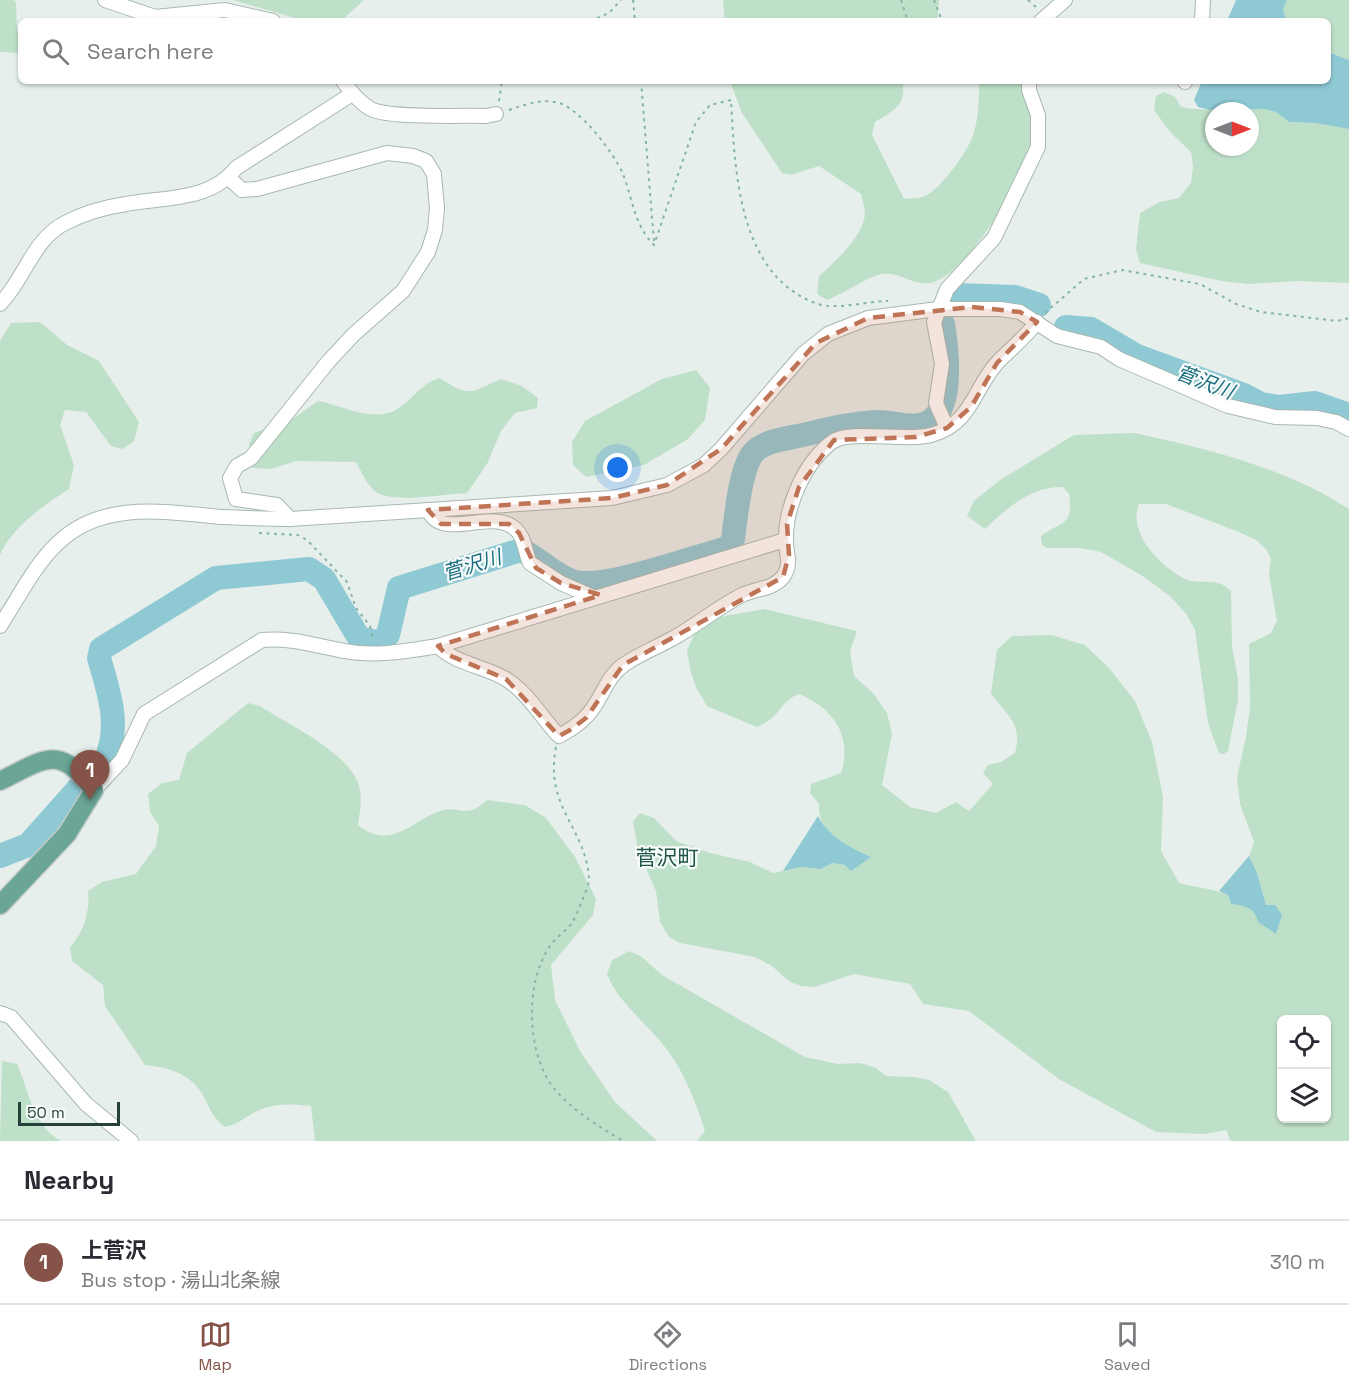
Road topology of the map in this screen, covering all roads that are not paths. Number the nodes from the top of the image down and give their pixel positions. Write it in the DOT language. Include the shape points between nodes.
graph roads {
  1 [pos="105,0"];
  2 [pos="1065,0"];
  3 [pos="1203,0"];
  4 [pos="260,18"];
  5 [pos="1044,18"];
  6 [pos="1202,18"];
  7 [pos="345,84"];
  8 [pos="1029,84"];
  9 [pos="352,94"];
  10 [pos="496,114"];
  11 [pos="229,178"];
  12 [pos="0,304"];
  13 [pos="938,309"];
  14 [pos="1038,322"];
  15 [pos="945,423"];
  16 [pos="1349,429"];
  17 [pos="428,510"];
  18 [pos="290,519"];
  19 [pos="785,540"];
  20 [pos="593,597"];
  21 [pos="0,626"];
  22 [pos="438,645"];
  23 [pos="0,780"];
  24 [pos="94,790"];
  25 [pos="0,905"];
  26 [pos="0,1013"];
  27 [pos="131,1141"];
  1 -- 4 [label="street" via="155,17 225,10"];
  2 -- 5 [label="street"];
  3 -- 6 [label="street"];
  7 -- 9 [label="street"];
  8 -- 13 [label="street" via="1038,114 1038,147 994,238 955,278"];
  9 -- 10 [label="street" via="370,110 390,113"];
  9 -- 11 [label="street" via="236,168"];
  11 -- 12 [label="street" via="193,196 101,209 65,223 46,236"];
  11 -- 18 [label="street" via="242,190 257,189 387,153 426,161 434,174 435,230 417,272 403,291 328,362 251,458 237,466 230,478 236,499 277,505"];
  13 -- 14 [label="street" via="1000,309 1020,312"];
  13 -- 15 [label="street" via="934,322 942,364 936,403"];
  13 -- 17 [label="street" via="868,318 828,334 803,354 704,465 667,485 612,498"];
  14 -- 15 [label="street" via="997,363 971,407"];
  14 -- 16 [label="street" via="1057,336 1101,347 1119,359 1228,406 1275,417 1317,418"];
  15 -- 19 [label="street" via="931,435 834,440 799,487"];
  17 -- 18 [label="street"];
  17 -- 20 [label="street" via="433,520 441,524 509,524 519,533 536,568"];
  18 -- 21 [label="street" via="140,510 114,514 85,525 58,542"];
  19 -- 20 [label="street"];
  19 -- 22 [label="street" via="789,555 783,577 771,587 744,594 623,665 607,681 586,718 559,736 518,688 506,679 446,654"];
  20 -- 22 [label="street"];
  22 -- 24 [label="street" via="373,653 276,638 262,640 144,714 122,760"];
  23 -- 24 [label="main road" via="43,760 59,759 79,770"];
  24 -- 25 [label="main road" via="68,834"];
  26 -- 27 [label="street" via="11,1017 86,1104"];
}
